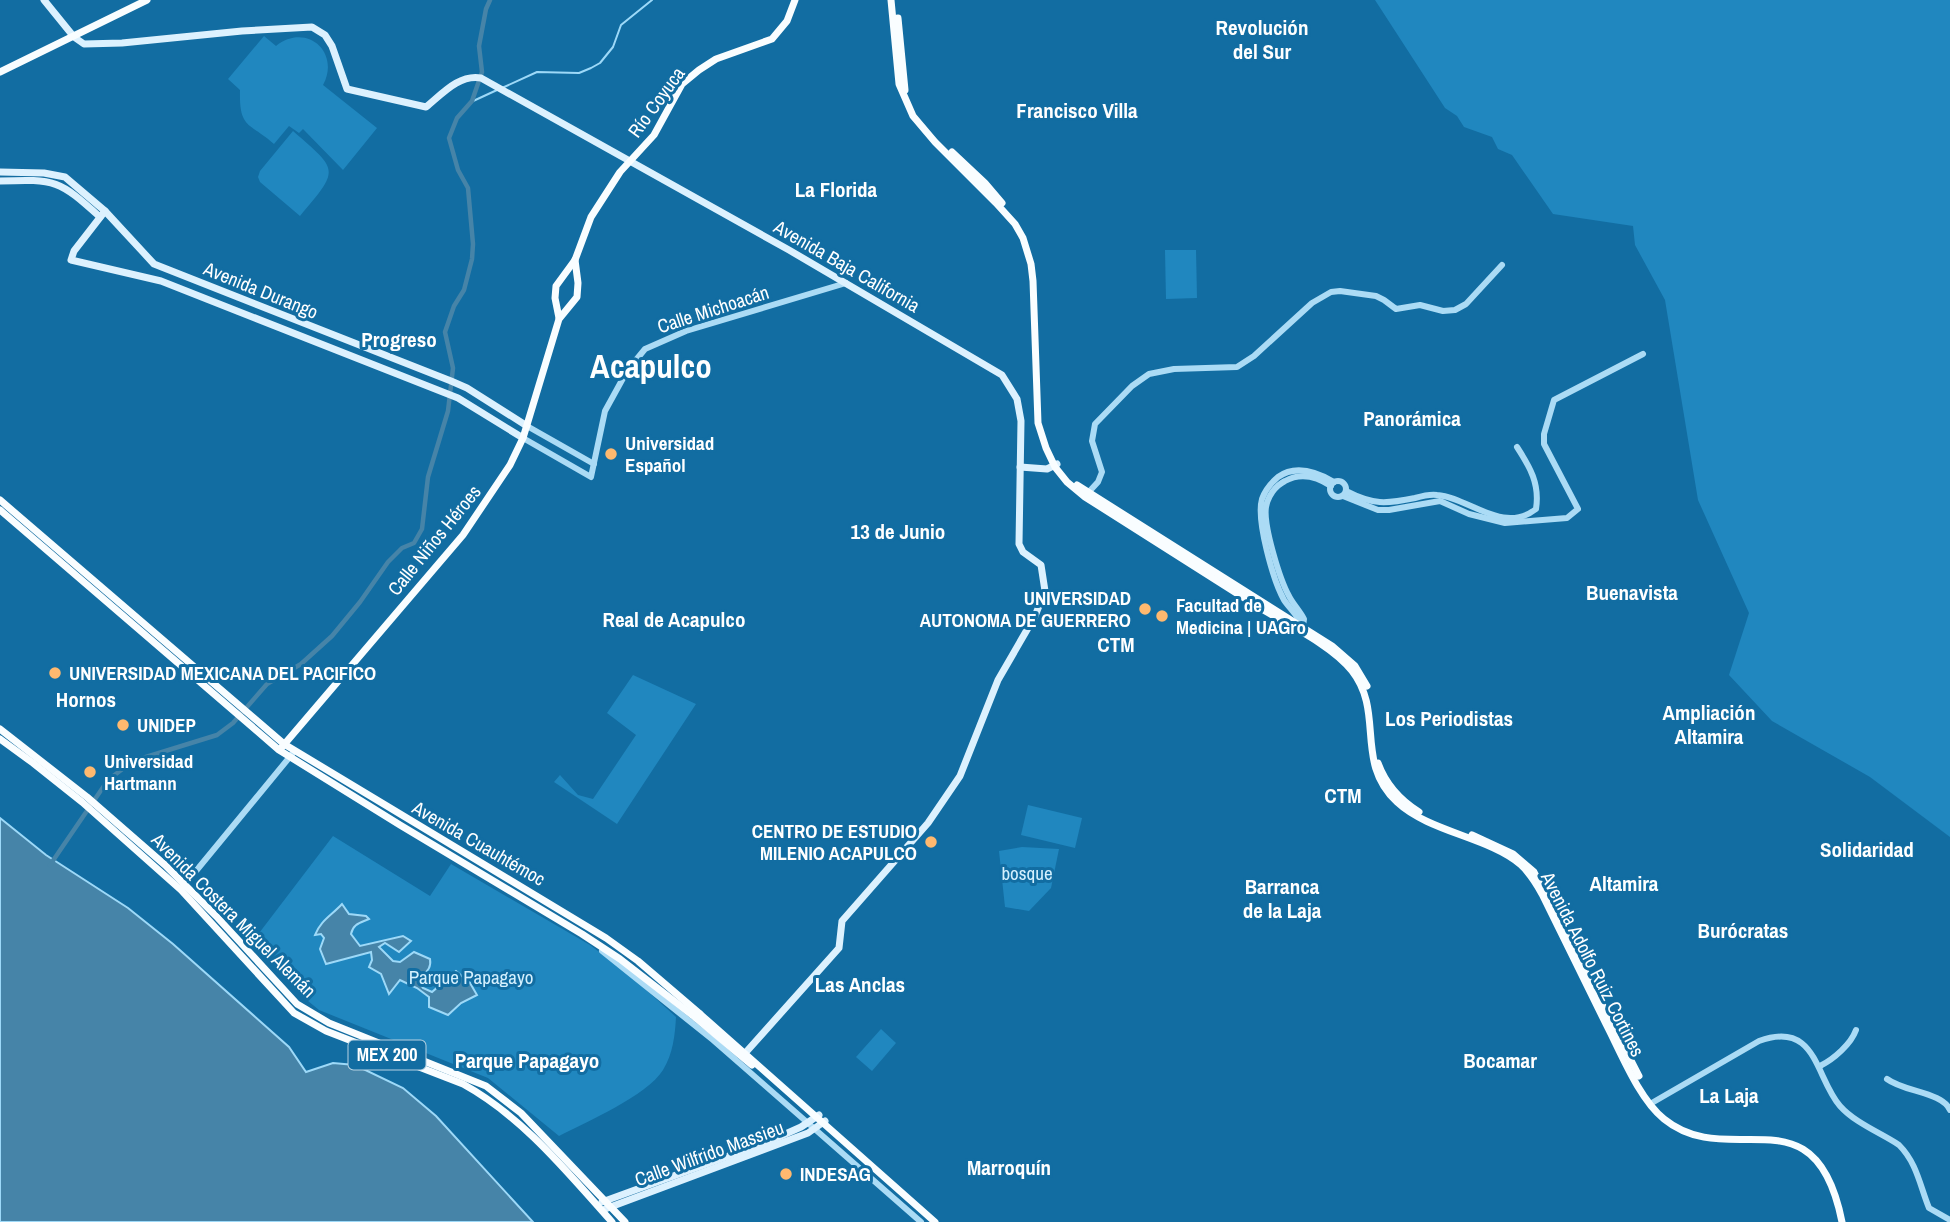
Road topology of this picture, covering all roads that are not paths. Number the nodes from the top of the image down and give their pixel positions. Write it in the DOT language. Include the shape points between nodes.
graph roads {
  1 [pos="46,0"];
  2 [pos="138,0"];
  3 [pos="148,0"];
  4 [pos="795,0"];
  5 [pos="894,0"];
  6 [pos="75,36"];
  7 [pos="0,70"];
  8 [pos="629,162"];
  9 [pos="0,172"];
  10 [pos="0,181"];
  11 [pos="998,202"];
  12 [pos="103,214"];
  13 [pos="1502,265"];
  14 [pos="572,271"];
  15 [pos="846,283"];
  16 [pos="562,309"];
  17 [pos="1643,354"];
  18 [pos="448,380"];
  19 [pos="465,387"];
  20 [pos="443,392"];
  21 [pos="460,399"];
  22 [pos="527,426"];
  23 [pos="523,438"];
  24 [pos="1517,447"];
  25 [pos="1050,458"];
  26 [pos="593,464"];
  27 [pos="1056,465"];
  28 [pos="1020,467"];
  29 [pos="1043,469"];
  30 [pos="1332,484"];
  31 [pos="1345,493"];
  32 [pos="1087,495"];
  33 [pos="0,500"];
  34 [pos="1452,503"];
  35 [pos="0,510"];
  36 [pos="1186,557"];
  37 [pos="1302,627"];
  38 [pos="238,710"];
  39 [pos="0,729"];
  40 [pos="0,740"];
  41 [pos="282,747"];
  42 [pos="292,754"];
  43 [pos="84,800"];
  44 [pos="183,887"];
  45 [pos="582,934"];
  46 [pos="606,938"];
  47 [pos="698,1016"];
  48 [pos="1856,1030"];
  49 [pos="747,1051"];
  50 [pos="1820,1066"];
  51 [pos="1887,1079"];
  52 [pos="1652,1103"];
  53 [pos="1950,1110"];
  54 [pos="822,1118"];
  55 [pos="808,1123"];
  56 [pos="815,1129"];
  57 [pos="607,1204"];
  58 [pos="598,1207"];
  59 [pos="1950,1220"];
  60 [pos="612,1222"];
  61 [pos="625,1222"];
  62 [pos="921,1222"];
  63 [pos="929,1222"];
  64 [pos="937,1222"];
  65 [pos="1844,1222"];
  1 -- 6 [label="main road"];
  2 -- 6 [label="main road"];
  3 -- 6 [label="main road"];
  4 -- 8 [label="main road, Río Coyuca" via="777,35 716,59 682,84 658,129"];
  5 -- 11 [label="main road, Avenida Adolfo Ruiz Cortines" via="904,85 916,112"];
  6 -- 7 [label="main road"];
  6 -- 8 [label="main road, Avenida Baja California" via="84,44 122,43 312,27 332,46 347,89 426,107 460,80 485,80"];
  8 -- 14 [label="main road, Río Coyuca" via="591,218"];
  8 -- 15 [label="main road, Avenida Baja California"];
  9 -- 12 [label="main road, Avenida Durango" via="65,177"];
  10 -- 12 [label="main road" via="54,182"];
  11 -- 25 [label="main road, Avenida Adolfo Ruiz Cortines" via="1023,239 1031,264 1037,413"];
  11 -- 27 [label="main road, Avenida Adolfo Ruiz Cortines" via="1022,229 1035,263 1041,413"];
  12 -- 18 [label="main road, Avenida Durango" via="154,264"];
  12 -- 20 [label="main road" via="71,260 161,281"];
  13 -- 32 [label="street" via="1462,306 1450,312 1420,305 1396,309 1376,296 1331,292 1237,367 1149,374 1095,424 1091,435 1102,472"];
  14 -- 16 [label="main road, Calle Niños Héroes" via="578,283 577,297"];
  14 -- 16 [label="main road, Calle Niños Héroes" via="556,286 555,298"];
  15 -- 26 [label="street, Calle Michoacán" via="686,331 645,349 606,411"];
  15 -- 28 [label="main road, Avenida Baja California" via="1002,375 1020,410"];
  16 -- 22 [label="main road, Calle Niños Héroes"];
  17 -- 34 [label="street" via="1555,400 1544,444 1578,509 1567,519 1505,523 1477,517"];
  18 -- 19 [label="main road, Avenida Durango"];
  18 -- 20 [label="main road"];
  19 -- 21 [label="main road"];
  19 -- 22 [label="main road, Avenida Durango"];
  20 -- 21 [label="main road"];
  21 -- 23 [label="main road"];
  22 -- 23 [label="main road, Calle Niños Héroes"];
  22 -- 26 [label="street"];
  23 -- 26 [label="street, Calle Michoacán" via="591,477"];
  23 -- 41 [label="main road, Calle Niños Héroes" via="463,535"];
  24 -- 34 [label="street" via="1533,470 1536,509 1525,516 1497,516"];
  25 -- 27 [label="main road, Avenida Adolfo Ruiz Cortines"];
  25 -- 29 [label="main road"];
  27 -- 29 [label="main road"];
  27 -- 32 [label="main road, Avenida Adolfo Ruiz Cortines"];
  28 -- 29 [label="main road"];
  28 -- 49 [label="main road, Avenida Baja California" via="1019,544 1041,565 1045,591 1035,616 998,680 960,776 928,823 842,920 839,948"];
  30 -- 31 [label="street" via="1343,482"];
  30 -- 31 [label="street" via="1334,496"];
  30 -- 37 [label="street" via="1309,476 1294,477 1275,489 1266,505 1273,549 1287,593 1304,619"];
  31 -- 34 [label="street" via="1378,503 1439,495"];
  32 -- 36 [label="main road, Avenida Adolfo Ruiz Cortines"];
  33 -- 38 [label="main road, Avenida Cuauhtémoc"];
  35 -- 38 [label="main road, Avenida Cuauhtémoc"];
  36 -- 37 [label="main road, Avenida Adolfo Ruiz Cortines"];
  36 -- 52 [label="main road, Avenida Adolfo Ruiz Cortines" via="1345,664 1360,683 1368,706 1374,767 1395,801 1419,817 1511,858 1529,874 1626,1063"];
  37 -- 52 [label="main road, Avenida Adolfo Ruiz Cortines" via="1342,653 1361,676 1373,709 1379,766 1398,796 1417,811 1513,854 1534,872"];
  38 -- 41 [label="main road, Avenida Cuauhtémoc"];
  39 -- 43 [label="main road, Avenida Costera Miguel Alemán / MEX 200"];
  40 -- 43 [label="main road, Avenida Costera Miguel Alemán / MEX 200"];
  41 -- 42 [label="main road, Avenida Cuauhtémoc"];
  42 -- 44 [label="street"];
  42 -- 45 [label="main road, Avenida Cuauhtémoc"];
  42 -- 46 [label="main road, Avenida Cuauhtémoc"];
  43 -- 44 [label="main road, Avenida Costera Miguel Alemán / MEX 200"];
  44 -- 57 [label="main road, Avenida Costera Miguel Alemán / MEX 200" via="297,1004 329,1023 486,1086 521,1113"];
  44 -- 58 [label="main road, Avenida Costera Miguel Alemán / MEX 200" via="294,1013 326,1031 481,1094 515,1119"];
  45 -- 47 [label="main road, Avenida Cuauhtémoc"];
  45 -- 55 [label="street"];
  46 -- 47 [label="main road, Avenida Cuauhtémoc"];
  46 -- 49 [label="street" via="640,958"];
  47 -- 63 [label="main road, Avenida Cuauhtémoc, bridge"];
  47 -- 64 [label="main road, Avenida Cuauhtémoc, bridge"];
  48 -- 50 [label="street" via="1850,1042"];
  49 -- 54 [label="street"];
  50 -- 52 [label="street" via="1796,1041 1768,1037"];
  50 -- 59 [label="street" via="1840,1106 1905,1150 1929,1208"];
  51 -- 53 [label="street" via="1895,1086 1942,1099"];
  52 -- 65 [label="main road, Avenida Adolfo Ruiz Cortines" via="1689,1129 1768,1134 1807,1148 1836,1182"];
  54 -- 55 [label="main road, Calle Wilfrido Massieu"];
  54 -- 56 [label="main road, Calle Wilfrido Massieu"];
  54 -- 64 [label="street"];
  55 -- 56 [label="street"];
  55 -- 57 [label="main road, Calle Wilfrido Massieu"];
  56 -- 57 [label="main road, Calle Wilfrido Massieu"];
  56 -- 62 [label="street"];
  57 -- 58 [label="main road, Calle Wilfrido Massieu"];
  57 -- 61 [label="main road, Avenida Costera Miguel Alemán / MEX 200"];
  58 -- 60 [label="main road, Avenida Costera Miguel Alemán / MEX 200"];
}
